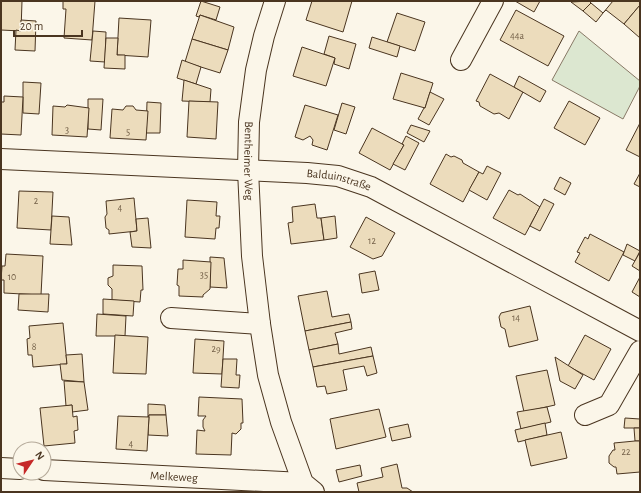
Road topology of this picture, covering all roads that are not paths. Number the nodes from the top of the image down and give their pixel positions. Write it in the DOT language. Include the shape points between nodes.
graph roads {
  1 [pos="275,1"];
  2 [pos="492,1"];
  3 [pos="461,60"];
  4 [pos="1,159"];
  5 [pos="248,170"];
  6 [pos="171,318"];
  7 [pos="260,324"];
  8 [pos="640,331"];
  9 [pos="640,351"];
  10 [pos="585,415"];
  11 [pos="1,468"];
  12 [pos="12,469"];
  13 [pos="52,471"];
  14 [pos="309,487"];
  1 -- 5 [label="street, Bentheimer Weg" via="256,70 249,122"];
  2 -- 3 [label="street"];
  4 -- 5 [label="street, Balduinstraße"];
  5 -- 7 [label="street, Bentheimer Weg" via="252,256"];
  5 -- 8 [label="street, Balduinstraße" via="338,176 371,187"];
  6 -- 7 [label="street"];
  7 -- 14 [label="street, Bentheimer Weg" via="268,375 281,422"];
  9 -- 10 [label="street" via="609,405"];
  11 -- 12 [label="street"];
  13 -- 14 [label="street, Melkeweg"];
}
